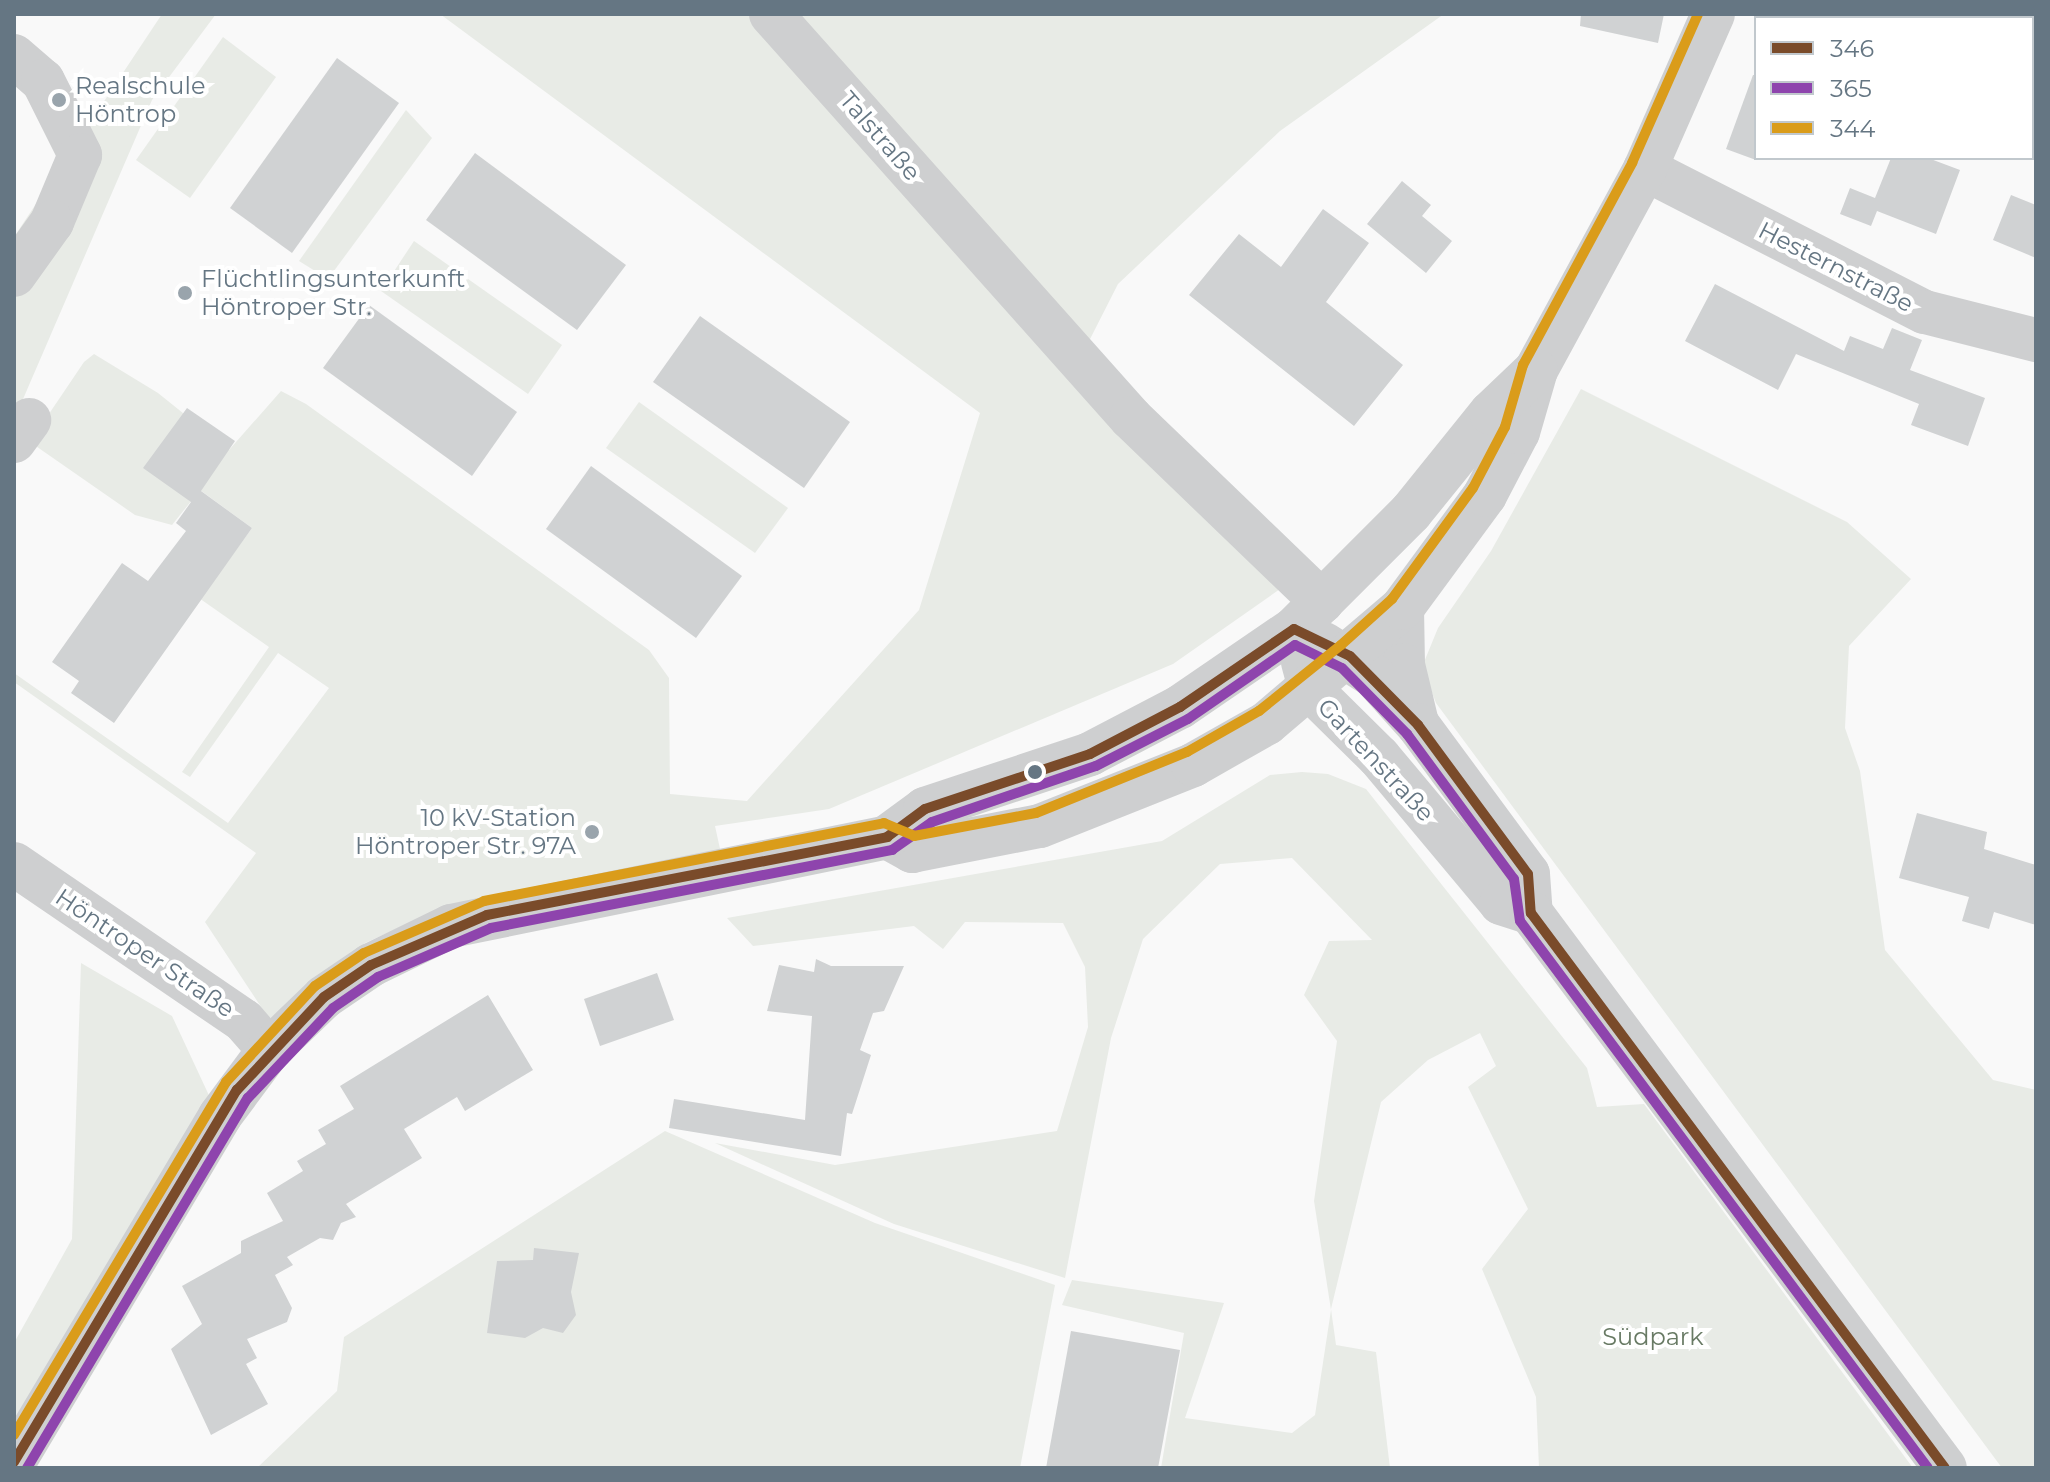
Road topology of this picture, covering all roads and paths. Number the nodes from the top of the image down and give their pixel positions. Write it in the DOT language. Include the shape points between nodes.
graph roads {
  1 [pos="771,14"];
  2 [pos="1713,14"];
  3 [pos="14,56"];
  4 [pos="1645,169"];
  5 [pos="14,275"];
  6 [pos="2036,340"];
  7 [pos="1536,370"];
  8 [pos="1402,608"];
  9 [pos="1308,616"];
  10 [pos="1350,656"];
  11 [pos="1310,689"];
  12 [pos="1418,725"];
  13 [pos="887,837"];
  14 [pos="14,864"];
  15 [pos="1531,913"];
  16 [pos="269,1050"];
  17 [pos="14,1462"];
  18 [pos="1945,1468"];
  1 -- 9 [label="street, Talstraße"];
  2 -- 4 [label="street"];
  3 -- 5 [label="street" via="43,81 80,155 52,222"];
  4 -- 6 [label="street, Hesternstraße" via="1925,312"];
  4 -- 7 [label="street"];
  7 -- 8 [label="street" via="1518,432 1485,495"];
  7 -- 9 [label="street"];
  8 -- 10 [label="street"];
  8 -- 12 [label="street, Gartenstraße" via="1403,665"];
  9 -- 10 [label="street, Gartenstraße"];
  9 -- 11 [label="street, Gartenstraße"];
  9 -- 13 [label="street" via="1180,707 1090,754 925,809"];
  10 -- 11 [label="street"];
  10 -- 12 [label="street, Gartenstraße"];
  11 -- 13 [label="street" via="1267,723 1193,765 1040,826 912,851"];
  11 -- 15 [label="street, Gartenstraße" via="1379,757 1501,903"];
  12 -- 15 [label="street, Gartenstraße" via="1528,874"];
  13 -- 16 [label="street" via="451,926 346,982"];
  14 -- 16 [label="street, Höntroper Straße" via="244,1021"];
  15 -- 18 [label="street, Gartenstraße"];
  16 -- 17 [label="street" via="220,1116"];
}
